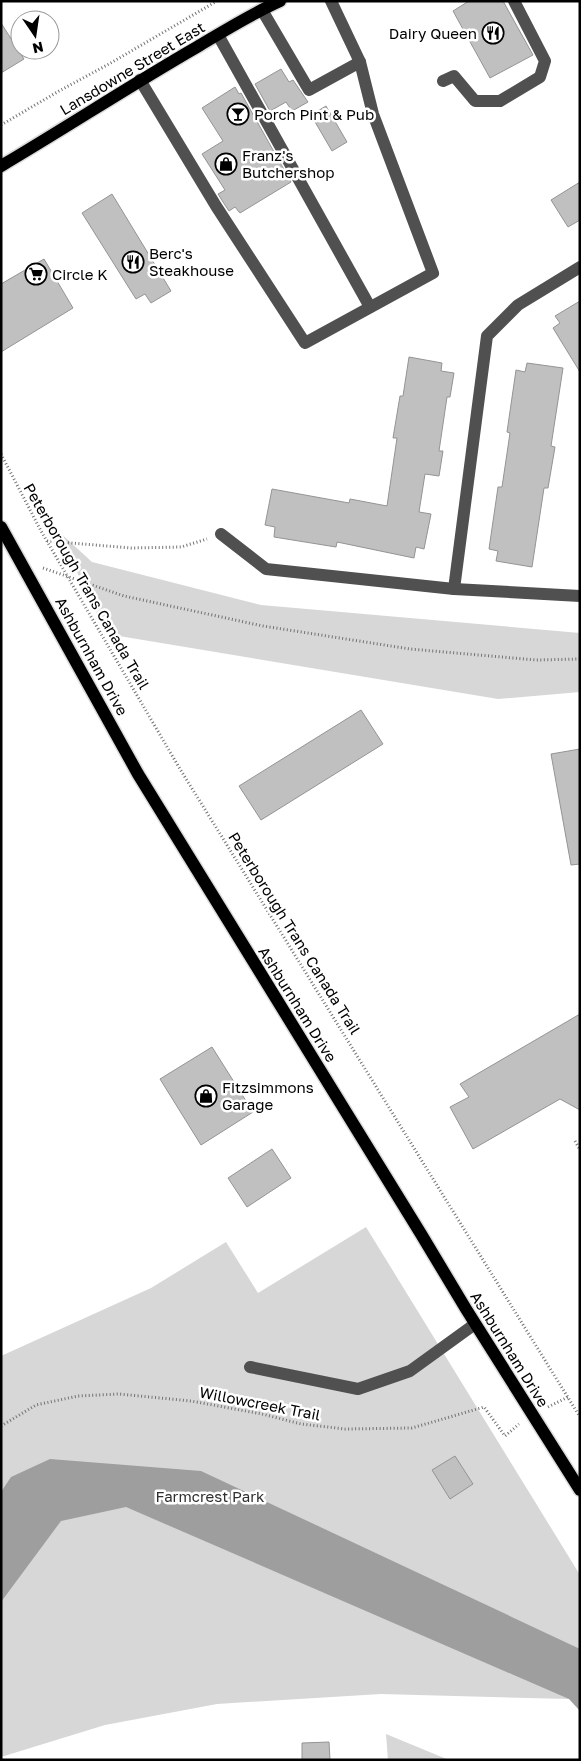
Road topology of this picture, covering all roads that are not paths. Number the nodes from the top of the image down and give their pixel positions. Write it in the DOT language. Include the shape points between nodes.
graph roads {
  1 [pos="280,1"];
  2 [pos="331,1"];
  3 [pos="514,1"];
  4 [pos="262,10"];
  5 [pos="218,35"];
  6 [pos="360,62"];
  7 [pos="140,80"];
  8 [pos="443,81"];
  9 [pos="1,166"];
  10 [pos="580,267"];
  11 [pos="370,308"];
  12 [pos="1,527"];
  13 [pos="221,534"];
  14 [pos="454,589"];
  15 [pos="580,596"];
  16 [pos="475,1324"];
  17 [pos="250,1367"];
  18 [pos="580,1490"];
  1 -- 4 [label="main road, Lansdowne Street East"];
  2 -- 6 [label="lane"];
  3 -- 8 [label="lane" via="545,61 540,77 500,101 475,101 454,76"];
  4 -- 5 [label="main road, Lansdowne Street East"];
  4 -- 6 [label="lane" via="309,90"];
  5 -- 7 [label="main road, Lansdowne Street East"];
  5 -- 11 [label="lane"];
  6 -- 11 [label="lane" via="372,114 433,274"];
  7 -- 9 [label="main road, Lansdowne Street East"];
  7 -- 11 [label="lane" via="216,206 305,343"];
  10 -- 14 [label="lane" via="518,305 487,336"];
  12 -- 16 [label="main road, Ashburnham Drive" via="138,774"];
  13 -- 14 [label="lane" via="266,569"];
  14 -- 15 [label="lane"];
  16 -- 17 [label="lane" via="410,1371 358,1389"];
  16 -- 18 [label="main road, Ashburnham Drive"];
}
